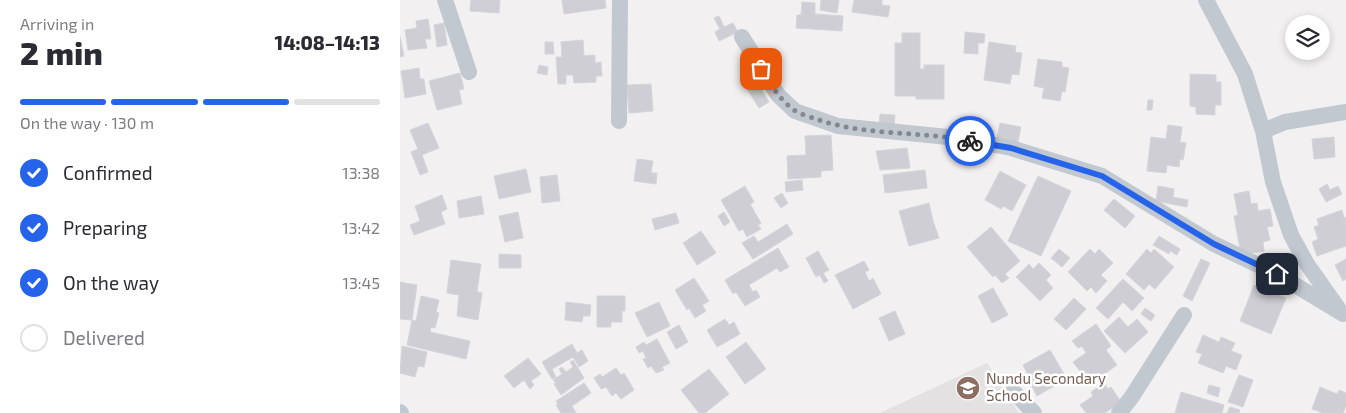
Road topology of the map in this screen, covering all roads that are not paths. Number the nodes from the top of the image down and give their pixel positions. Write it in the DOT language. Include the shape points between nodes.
graph roads {
  1 [pos="445,0"];
  2 [pos="620,0"];
  3 [pos="1206,0"];
  4 [pos="742,37"];
  5 [pos="469,72"];
  6 [pos="1346,112"];
  7 [pos="619,121"];
  8 [pos="1263,131"];
  9 [pos="1184,315"];
  10 [pos="1344,315"];
  11 [pos="1013,391"];
  12 [pos="1034,413"];
  13 [pos="1119,413"];
  1 -- 5 [label="street"];
  2 -- 7 [label="street"];
  3 -- 8 [label="street" via="1245,74"];
  4 -- 10 [label="street" via="778,95 795,111 838,126 958,138 1011,148 1102,176 1214,244 1277,274"];
  6 -- 8 [label="street" via="1285,122"];
  8 -- 10 [label="street" via="1273,182 1291,236"];
  9 -- 13 [label="street"];
  11 -- 12 [label="street"];
}
